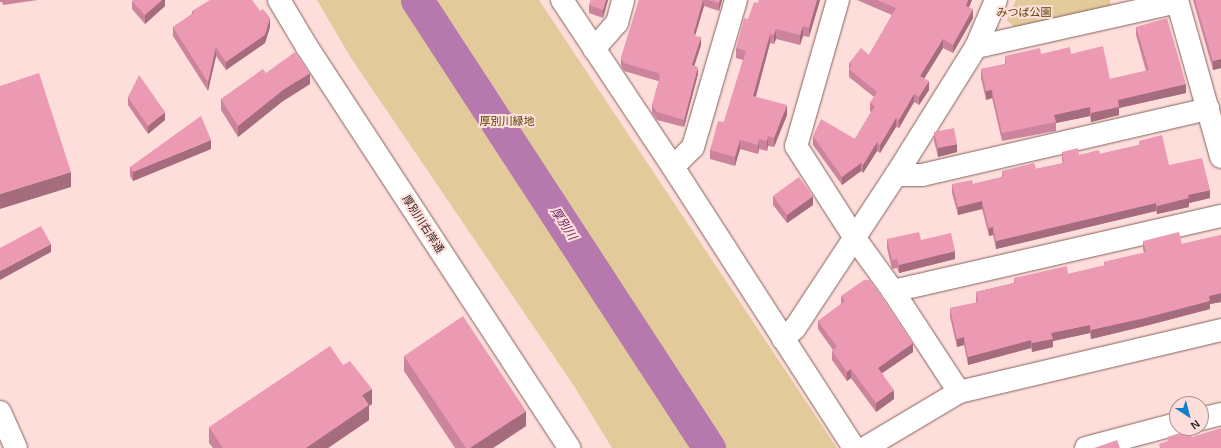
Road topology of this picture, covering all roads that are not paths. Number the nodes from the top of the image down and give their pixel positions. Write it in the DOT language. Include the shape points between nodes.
graph roads {
  1 [pos="279,0"];
  2 [pos="562,0"];
  3 [pos="623,0"];
  4 [pos="736,0"];
  5 [pos="838,0"];
  6 [pos="996,0"];
  7 [pos="1177,1"];
  8 [pos="976,47"];
  9 [pos="594,49"];
  10 [pos="1208,109"];
  11 [pos="1221,157"];
  12 [pos="673,167"];
  13 [pos="896,175"];
  14 [pos="1221,216"];
  15 [pos="856,240"];
  16 [pos="894,291"];
  17 [pos="1221,330"];
  18 [pos="783,339"];
  19 [pos="960,392"];
  20 [pos="0,412"];
  21 [pos="1221,414"];
  22 [pos="1209,417"];
  23 [pos="1169,428"];
  24 [pos="1141,441"];
  25 [pos="16,448"];
  26 [pos="569,448"];
  27 [pos="854,448"];
  28 [pos="865,448"];
  29 [pos="1086,448"];
  1 -- 26 [label="street, 厚別川右岸通" via="306,47"];
  2 -- 9 [label="street"];
  3 -- 9 [label="street" via="617,23"];
  4 -- 12 [label="street" via="693,147"];
  5 -- 15 [label="street" via="796,146"];
  6 -- 8 [label="street"];
  7 -- 8 [label="street"];
  7 -- 10 [label="street"];
  8 -- 13 [label="street"];
  9 -- 12 [label="street"];
  10 -- 11 [label="street"];
  10 -- 13 [label="street" via="922,175"];
  12 -- 18 [label="street"];
  13 -- 15 [label="street"];
  14 -- 16 [label="street"];
  15 -- 16 [label="street"];
  15 -- 18 [label="street" via="795,328"];
  16 -- 19 [label="street"];
  17 -- 19 [label="street"];
  18 -- 27 [label="street"];
  19 -- 28 [label="street"];
  20 -- 25 [label="street"];
  21 -- 22 [label="street"];
  23 -- 24 [label="street"];
  24 -- 29 [label="street"];
}
